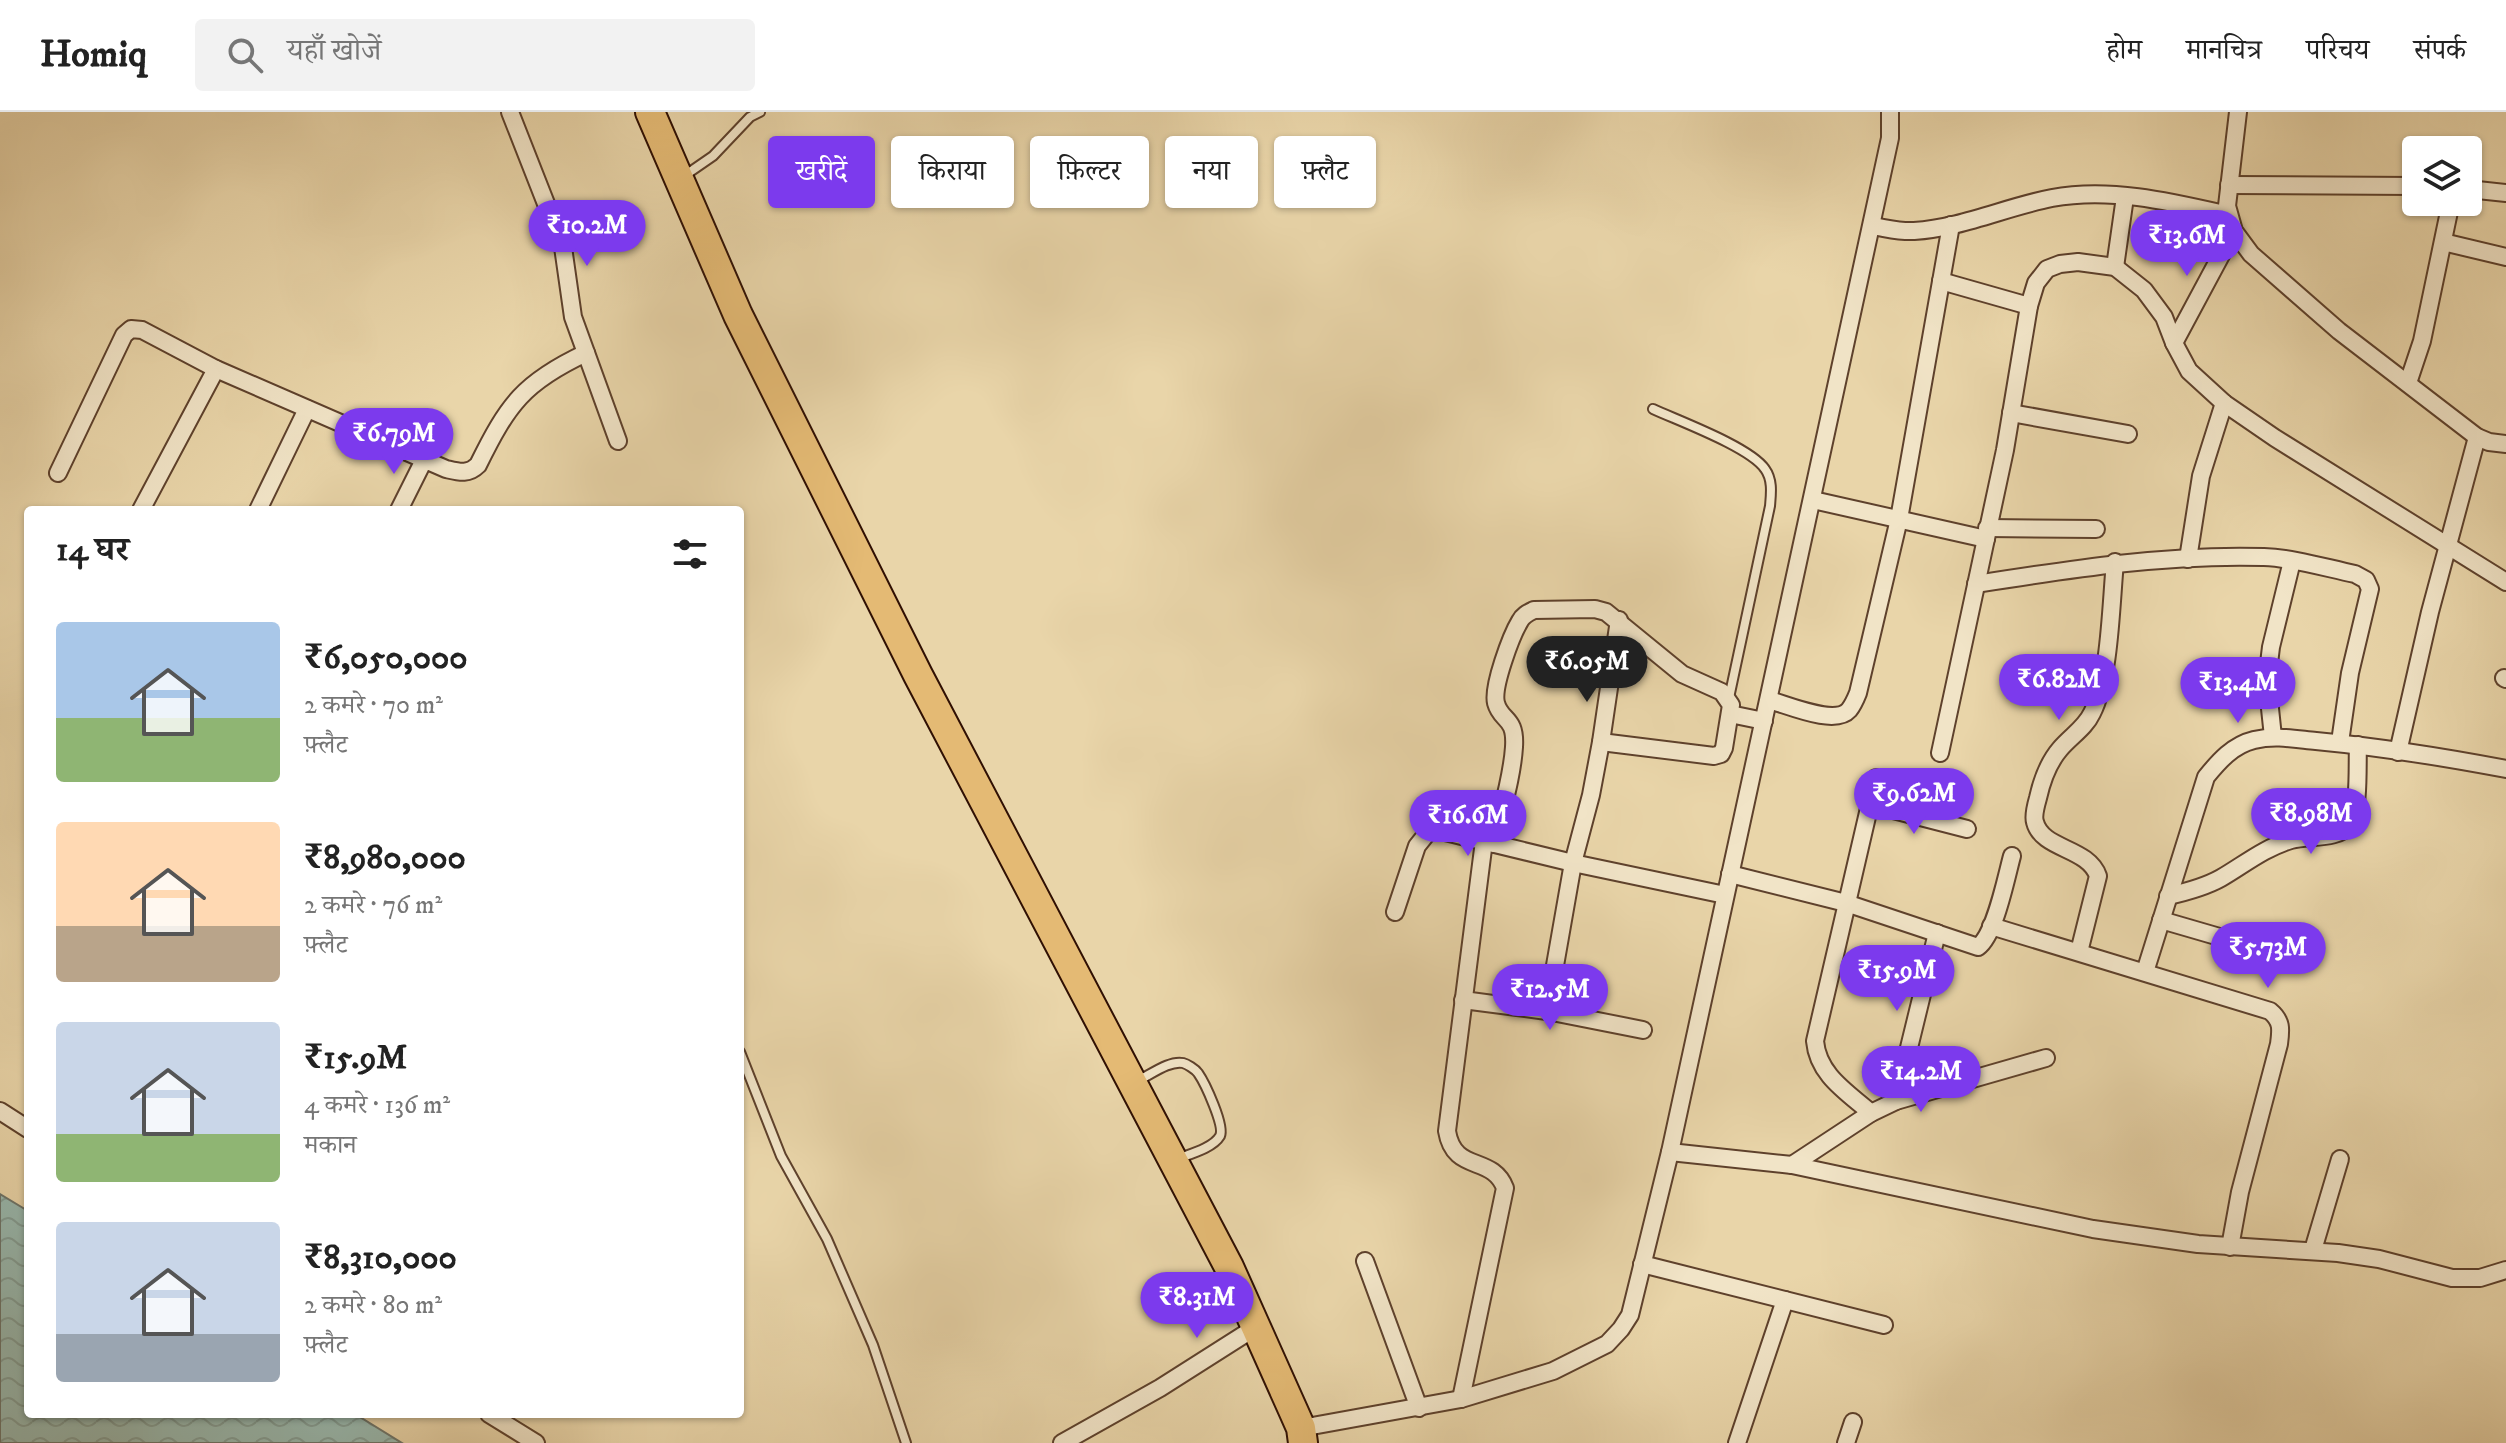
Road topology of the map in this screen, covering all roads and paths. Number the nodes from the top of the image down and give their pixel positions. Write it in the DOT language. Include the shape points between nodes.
graph roads {
  1 [pos="510,112"];
  2 [pos="650,112"];
  3 [pos="760,112"];
  4 [pos="1890,112"];
  5 [pos="2238,112"];
  6 [pos="679,179"];
  7 [pos="2229,185"];
  8 [pos="2402,186"];
  9 [pos="2482,190"];
  10 [pos="2506,193"];
  11 [pos="2125,197"];
  12 [pos="2448,216"];
  13 [pos="2232,223"];
  14 [pos="1951,225"];
  15 [pos="1872,226"];
  16 [pos="2443,242"];
  17 [pos="2506,257"];
  18 [pos="2115,267"];
  19 [pos="1941,281"];
  20 [pos="2029,306"];
  21 [pos="2174,343"];
  22 [pos="586,353"];
  23 [pos="216,369"];
  24 [pos="2408,383"];
  25 [pos="2224,403"];
  26 [pos="307,409"];
  27 [pos="1653,409"];
  28 [pos="2011,413"];
  29 [pos="2128,434"];
  30 [pos="2477,437"];
  31 [pos="618,441"];
  32 [pos="2506,444"];
  33 [pos="424,460"];
  34 [pos="58,473"];
  35 [pos="1813,500"];
  36 [pos="143,506"];
  37 [pos="260,506"];
  38 [pos="401,506"];
  39 [pos="1899,519"];
  40 [pos="2096,529"];
  41 [pos="1987,534"];
  42 [pos="2448,545"];
  43 [pos="2188,559"];
  44 [pos="2292,561"];
  45 [pos="2115,562"];
  46 [pos="2506,582"];
  47 [pos="1976,584"];
  48 [pos="1619,620"];
  49 [pos="1769,700"];
  50 [pos="1730,706"];
  51 [pos="1764,721"];
  52 [pos="2273,737"];
  53 [pos="1601,742"];
  54 [pos="2340,742"];
  55 [pos="2358,745"];
  56 [pos="2398,752"];
  57 [pos="1940,753"];
  58 [pos="2506,769"];
  59 [pos="1876,778"];
  60 [pos="1870,804"];
  61 [pos="1967,829"];
  62 [pos="1489,842"];
  63 [pos="2012,856"];
  64 [pos="1573,863"];
  65 [pos="1730,874"];
  66 [pos="1725,895"];
  67 [pos="2168,896"];
  68 [pos="1846,903"];
  69 [pos="1395,912"];
  70 [pos="2161,920"];
  71 [pos="1991,926"];
  72 [pos="1937,933"];
  73 [pos="2079,952"];
  74 [pos="2285,956"];
  75 [pos="2145,972"];
  76 [pos="1463,1000"];
  77 [pos="1547,1011"];
  78 [pos="1643,1030"];
  79 [pos="2046,1058"];
  80 [pos="744,1062"];
  81 [pos="1133,1083"];
  82 [pos="1896,1101"];
  83 [pos="0,1111"];
  84 [pos="1871,1113"];
  85 [pos="24,1126"];
  86 [pos="1670,1152"];
  87 [pos="2340,1159"];
  88 [pos="1173,1161"];
  89 [pos="1792,1165"];
  90 [pos="2230,1247"];
  91 [pos="2313,1250"];
  92 [pos="1365,1261"];
  93 [pos="1642,1264"];
  94 [pos="2506,1270"];
  95 [pos="1785,1300"];
  96 [pos="1884,1325"];
  97 [pos="1256,1327"];
  98 [pos="1461,1399"];
  99 [pos="1419,1408"];
  100 [pos="495,1418"];
  101 [pos="1853,1422"];
  102 [pos="1302,1435"];
  103 [pos="536,1443"];
  104 [pos="906,1443"];
  105 [pos="1062,1443"];
  106 [pos="1737,1443"];
  107 [pos="1846,1443"];
  1 -- 22 [label="street" via="563,247 573,317"];
  2 -- 6 [label="highway"];
  3 -- 6 [label="lane"];
  4 -- 15 [label="street" via="1890,138"];
  5 -- 7 [label="street"];
  6 -- 81 [label="highway" via="738,315 890,620"];
  7 -- 8 [label="street"];
  7 -- 13 [label="street"];
  9 -- 10 [label="street"];
  11 -- 13 [label="street" via="2172,202"];
  11 -- 14 [label="street" via="2054,198"];
  11 -- 18 [label="street"];
  12 -- 16 [label="street"];
  13 -- 21 [label="street"];
  13 -- 24 [label="street" via="2251,254"];
  14 -- 15 [label="street" via="1916,231"];
  14 -- 19 [label="street"];
  15 -- 35 [label="street"];
  16 -- 17 [label="street"];
  16 -- 24 [label="street"];
  18 -- 20 [label="street" via="2078,262 2047,269"];
  18 -- 21 [label="street" via="2144,290 2164,317"];
  19 -- 20 [label="street"];
  19 -- 39 [label="street"];
  20 -- 28 [label="street"];
  21 -- 25 [label="street" via="2189,371"];
  22 -- 31 [label="street"];
  22 -- 33 [label="street" via="555,368 519,397 471,472"];
  23 -- 26 [label="street"];
  23 -- 34 [label="street" via="131,329"];
  23 -- 36 [label="street"];
  24 -- 30 [label="street"];
  25 -- 42 [label="street"];
  25 -- 43 [label="street" via="2201,476"];
  26 -- 33 [label="street"];
  26 -- 37 [label="street"];
  27 -- 50 [label="lane" via="1743,451 1767,471 1771,486"];
  28 -- 29 [label="street"];
  28 -- 41 [label="street"];
  30 -- 32 [label="street"];
  30 -- 42 [label="street"];
  33 -- 38 [label="street"];
  35 -- 39 [label="street"];
  35 -- 49 [label="street"];
  39 -- 41 [label="street"];
  39 -- 49 [label="street" via="1850,709 1830,717"];
  40 -- 41 [label="street"];
  41 -- 47 [label="street"];
  42 -- 46 [label="street"];
  42 -- 56 [label="street"];
  43 -- 44 [label="street"];
  43 -- 45 [label="street"];
  44 -- 52 [label="street" via="2269,669"];
  44 -- 54 [label="street" via="2355,574 2370,589"];
  45 -- 47 [label="street"];
  45 -- 73 [label="street" via="2099,692 2085,725 2051,761 2036,808 2040,831 2087,859 2098,876"];
  47 -- 57 [label="street"];
  48 -- 50 [label="street" via="1670,666 1722,692"];
  48 -- 53 [label="street"];
  48 -- 62 [label="street" via="1595,609 1534,610 1519,622 1495,699 1512,724 1514,748"];
  49 -- 51 [label="street"];
  50 -- 51 [label="street"];
  50 -- 53 [label="street" via="1724,748 1714,756"];
  51 -- 65 [label="street"];
  52 -- 54 [label="street"];
  52 -- 67 [label="street" via="2236,748 2206,777"];
  53 -- 64 [label="street"];
  54 -- 55 [label="street"];
  55 -- 56 [label="street"];
  55 -- 67 [label="street" via="2355,809 2346,829 2268,848 2220,878"];
  56 -- 58 [label="street"];
  59 -- 60 [label="street"];
  60 -- 61 [label="street"];
  60 -- 68 [label="street"];
  62 -- 64 [label="street"];
  62 -- 69 [label="street" via="1429,831 1417,846"];
  62 -- 76 [label="street"];
  63 -- 71 [label="street"];
  64 -- 66 [label="street"];
  64 -- 77 [label="street"];
  65 -- 66 [label="street"];
  65 -- 68 [label="street"];
  66 -- 86 [label="street"];
  67 -- 70 [label="street"];
  68 -- 72 [label="street"];
  68 -- 84 [label="street" via="1815,1041 1823,1069"];
  70 -- 74 [label="street"];
  70 -- 75 [label="street"];
  71 -- 72 [label="street" via="1978,947"];
  71 -- 73 [label="street"];
  72 -- 82 [label="street"];
  73 -- 75 [label="street"];
  75 -- 90 [label="street" via="2279,1018 2279,1044"];
  76 -- 77 [label="street"];
  76 -- 98 [label="street" via="1449,1142 1460,1157 1493,1170 1505,1188"];
  77 -- 78 [label="street"];
  79 -- 82 [label="street"];
  80 -- 104 [label="lane" via="781,1156 827,1239 873,1345"];
  81 -- 88 [label="highway"];
  81 -- 88 [label="lane" via="1175,1063 1197,1071 1222,1130 1210,1145"];
  82 -- 84 [label="street"];
  83 -- 85 [label="street"];
  84 -- 89 [label="street"];
  86 -- 89 [label="street"];
  86 -- 93 [label="street"];
  87 -- 91 [label="street"];
  88 -- 97 [label="highway"];
  89 -- 90 [label="street" via="2093,1229"];
  90 -- 91 [label="street"];
  91 -- 94 [label="street" via="2379,1259 2452,1278 2480,1278"];
  92 -- 99 [label="street"];
  93 -- 95 [label="street"];
  93 -- 98 [label="street" via="1630,1315 1607,1344 1553,1371"];
  95 -- 96 [label="street"];
  95 -- 106 [label="street"];
  97 -- 102 [label="highway"];
  97 -- 105 [label="street"];
  98 -- 99 [label="street"];
  99 -- 102 [label="street"];
  100 -- 103 [label="street"];
  101 -- 107 [label="street"];
}
